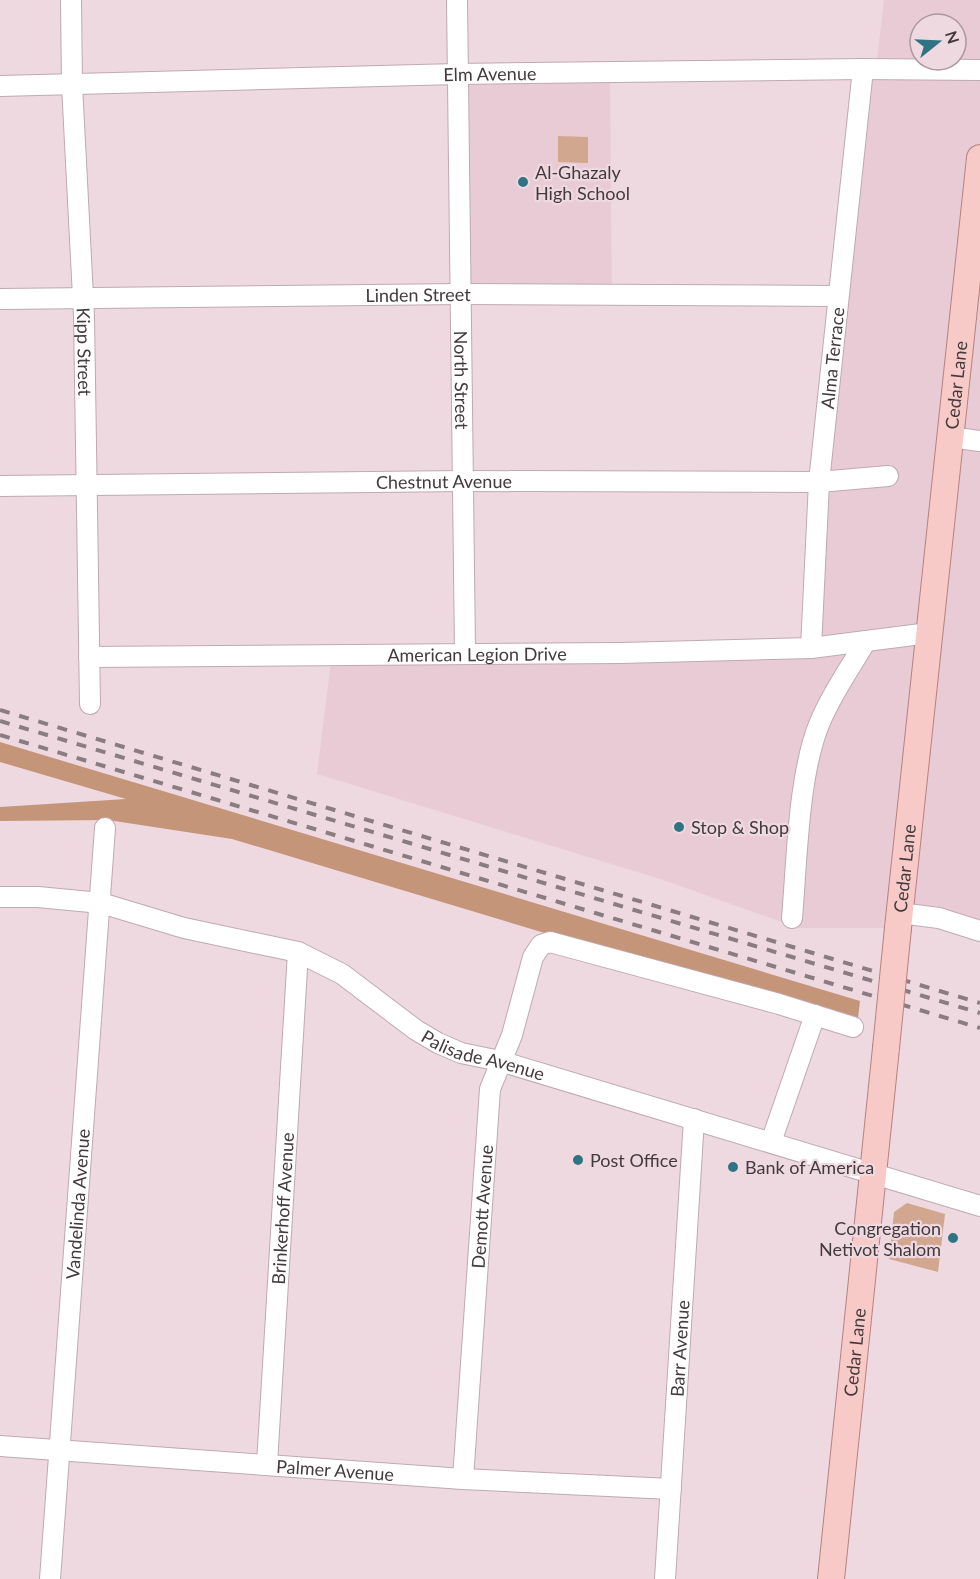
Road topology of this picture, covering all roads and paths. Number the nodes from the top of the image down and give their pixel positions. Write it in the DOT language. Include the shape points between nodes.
graph roads {
  1 [pos="71,0"];
  2 [pos="457,0"];
  3 [pos="863,69"];
  4 [pos="980,70"];
  5 [pos="457,74"];
  6 [pos="72,85"];
  7 [pos="0,86"];
  8 [pos="980,158"];
  9 [pos="461,294"];
  10 [pos="838,296"];
  11 [pos="83,298"];
  12 [pos="0,299"];
  13 [pos="950,437"];
  14 [pos="980,441"];
  15 [pos="888,476"];
  16 [pos="464,481"];
  17 [pos="819,482"];
  18 [pos="85,483"];
  19 [pos="0,486"];
  20 [pos="929,633"];
  21 [pos="866,641"];
  22 [pos="811,648"];
  23 [pos="465,652"];
  24 [pos="89,657"];
  25 [pos="90,704"];
  26 [pos="105,828"];
  27 [pos="0,897"];
  28 [pos="101,903"];
  29 [pos="792,918"];
  30 [pos="899,921"];
  31 [pos="980,931"];
  32 [pos="298,952"];
  33 [pos="814,1015"];
  34 [pos="854,1027"];
  35 [pos="500,1061"];
  36 [pos="694,1119"];
  37 [pos="771,1142"];
  38 [pos="872,1173"];
  39 [pos="980,1206"];
  40 [pos="0,1446"];
  41 [pos="58,1450"];
  42 [pos="267,1464"];
  43 [pos="463,1479"];
  44 [pos="671,1489"];
  45 [pos="50,1579"];
  46 [pos="665,1579"];
  47 [pos="831,1579"];
  1 -- 6 [label="street, Kipp Street"];
  2 -- 5 [label="street, North Street"];
  3 -- 4 [label="street, Elm Avenue"];
  3 -- 5 [label="street, Elm Avenue"];
  3 -- 10 [label="street, Alma Terrace"];
  5 -- 6 [label="street, Elm Avenue"];
  5 -- 9 [label="street, North Street"];
  6 -- 7 [label="street, Elm Avenue"];
  6 -- 11 [label="street, Kipp Street"];
  8 -- 13 [label="main road, Cedar Lane"];
  9 -- 10 [label="street, Linden Street"];
  9 -- 11 [label="street, Linden Street"];
  9 -- 16 [label="street, North Street"];
  10 -- 17 [label="street, Alma Terrace"];
  11 -- 12 [label="street, Linden Street"];
  11 -- 18 [label="street, Kipp Street"];
  13 -- 14 [label="street"];
  13 -- 20 [label="main road, Cedar Lane"];
  15 -- 17 [label="street, Chestnut Avenue"];
  16 -- 17 [label="street, Chestnut Avenue"];
  16 -- 18 [label="street, Chestnut Avenue"];
  16 -- 23 [label="street, North Street"];
  17 -- 22 [label="street, Alma Terrace"];
  18 -- 19 [label="street, Chestnut Avenue"];
  18 -- 24 [label="street, Kipp Street"];
  20 -- 21 [label="street, American Legion Drive"];
  20 -- 30 [label="main road, Cedar Lane"];
  21 -- 22 [label="street, American Legion Drive"];
  21 -- 29 [label="street" via="832,697 812,744"];
  22 -- 23 [label="street, American Legion Drive"];
  23 -- 24 [label="street, American Legion Drive"];
  24 -- 25 [label="street, Kipp Street"];
  26 -- 28 [label="street, Vandelinda Avenue"];
  27 -- 28 [label="street, Palisade Avenue"];
  28 -- 32 [label="street, Palisade Avenue" via="184,928"];
  28 -- 41 [label="street, Vandelinda Avenue"];
  30 -- 31 [label="street" via="939,918"];
  30 -- 38 [label="main road, Cedar Lane, bridge"];
  32 -- 35 [label="street, Palisade Avenue" via="342,974 438,1043 461,1053"];
  32 -- 42 [label="street, Brinkerhoff Avenue"];
  33 -- 34 [label="street"];
  33 -- 35 [label="street, Demott Avenue" via="550,942 541,945 533,957 512,1035"];
  33 -- 37 [label="street"];
  35 -- 36 [label="street, Palisade Avenue"];
  35 -- 43 [label="street, Demott Avenue" via="490,1089"];
  36 -- 37 [label="street, Palisade Avenue"];
  36 -- 44 [label="street, Barr Avenue"];
  37 -- 38 [label="street, Palisade Avenue"];
  38 -- 39 [label="street, Palisade Avenue"];
  38 -- 47 [label="main road, Cedar Lane"];
  40 -- 41 [label="street, Palmer Avenue"];
  41 -- 42 [label="street, Palmer Avenue"];
  41 -- 45 [label="street, Vandelinda Avenue"];
  42 -- 43 [label="street, Palmer Avenue"];
  43 -- 44 [label="street, Palmer Avenue"];
  44 -- 46 [label="street, Barr Avenue"];
}
